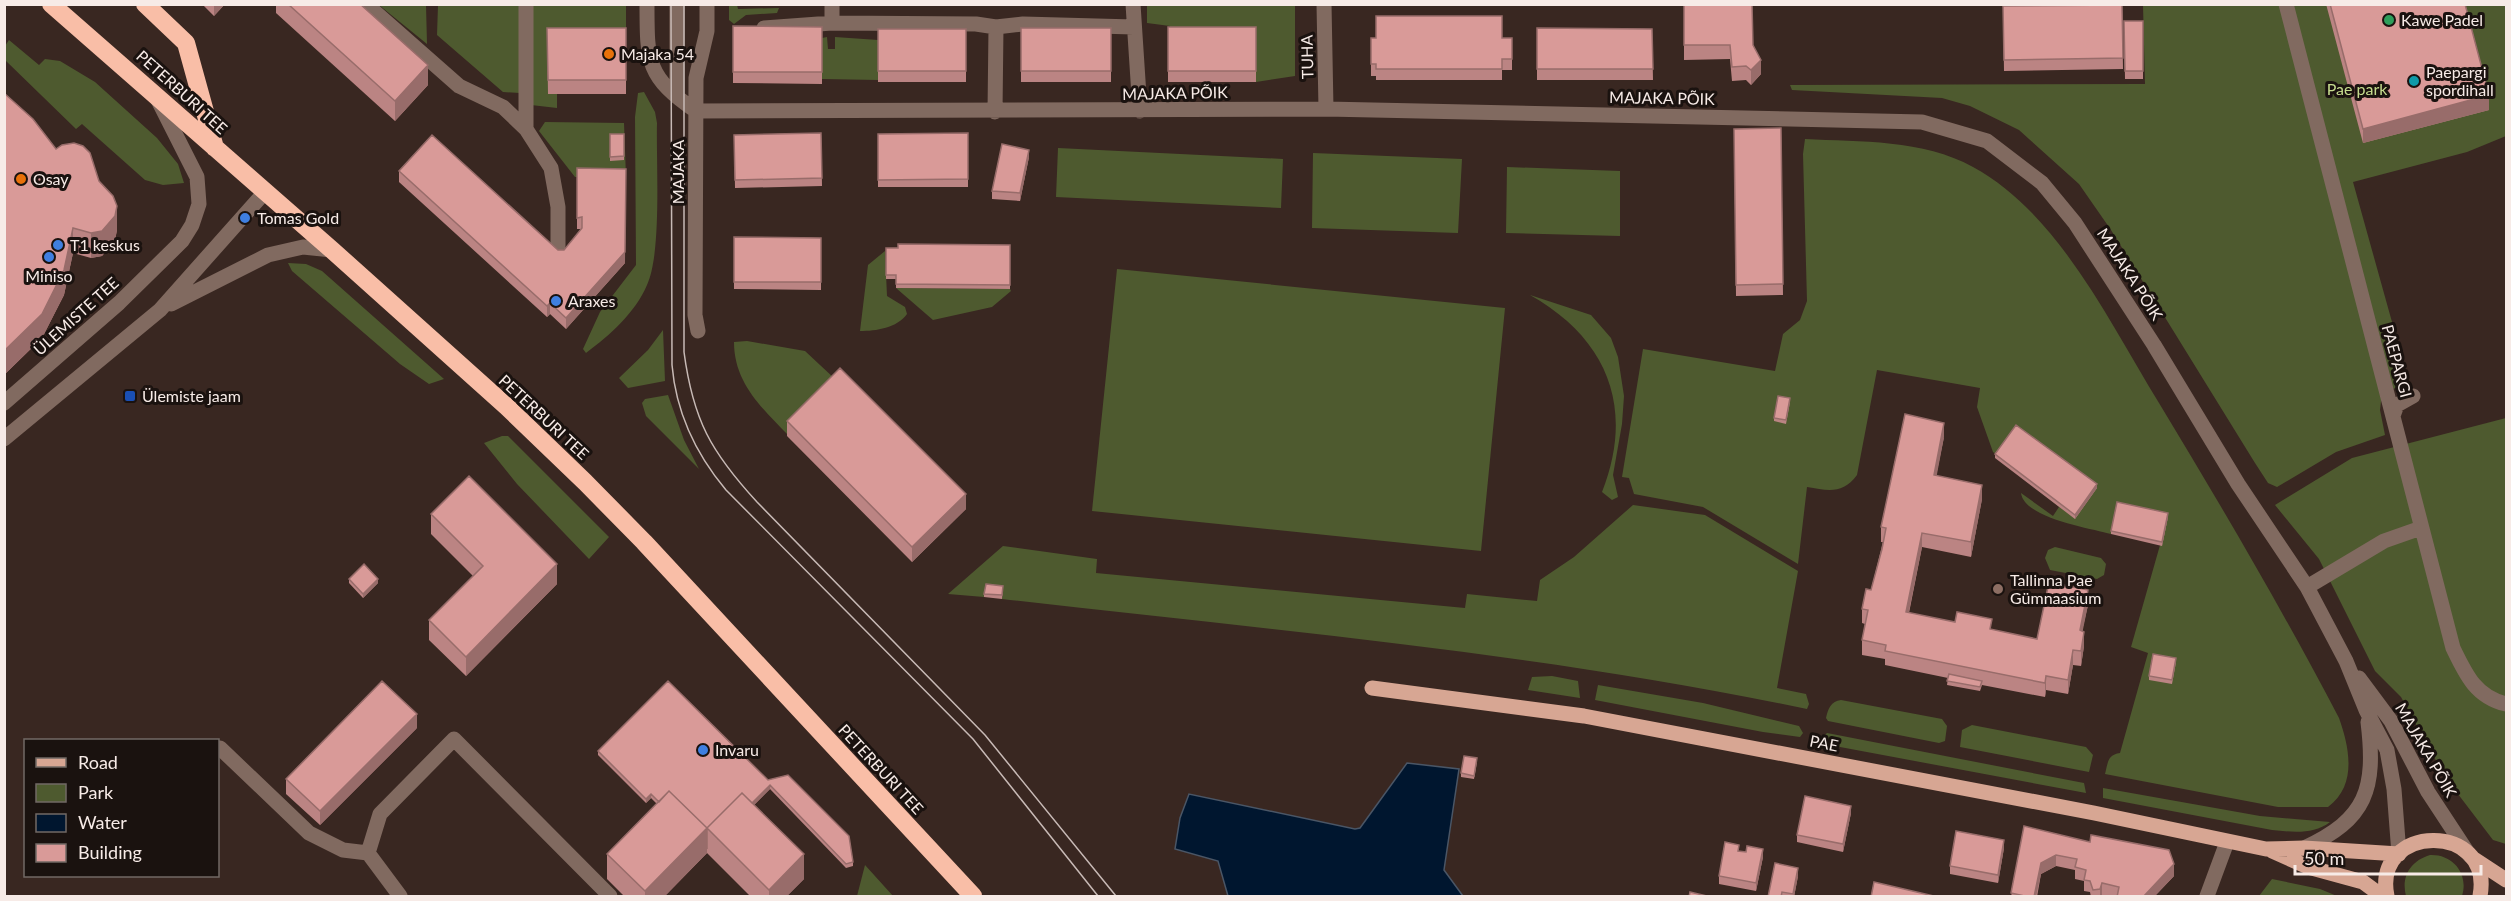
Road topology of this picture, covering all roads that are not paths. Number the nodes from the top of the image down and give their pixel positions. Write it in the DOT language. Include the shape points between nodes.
graph roads {
  1 [pos="51,4"];
  2 [pos="138,4"];
  3 [pos="366,4"];
  4 [pos="526,4"];
  5 [pos="647,4"];
  6 [pos="677,4"];
  7 [pos="707,4"];
  8 [pos="832,4"];
  9 [pos="1133,4"];
  10 [pos="1324,4"];
  11 [pos="2286,4"];
  12 [pos="150,9"];
  13 [pos="832,22"];
  14 [pos="996,27"];
  15 [pos="1134,27"];
  16 [pos="751,29"];
  17 [pos="153,92"];
  18 [pos="677,97"];
  19 [pos="1326,109"];
  20 [pos="696,111"];
  21 [pos="995,111"];
  22 [pos="1140,111"];
  23 [pos="526,129"];
  24 [pos="215,148"];
  25 [pos="264,193"];
  26 [pos="558,246"];
  27 [pos="332,250"];
  28 [pos="160,310"];
  29 [pos="698,331"];
  30 [pos="2413,396"];
  31 [pos="4,403"];
  32 [pos="2393,416"];
  33 [pos="4,439"];
  34 [pos="2421,528"];
  35 [pos="2307,587"];
  36 [pos="2346,661"];
  37 [pos="1372,688"];
  38 [pos="2506,704"];
  39 [pos="2366,710"];
  40 [pos="220,748"];
  41 [pos="2227,842"];
  42 [pos="2304,848"];
  43 [pos="2266,849"];
  44 [pos="368,853"];
  45 [pos="2399,854"];
  46 [pos="2471,858"];
  47 [pos="2506,880"];
  48 [pos="608,896"];
  49 [pos="400,897"];
  50 [pos="973,897"];
  51 [pos="2207,897"];
  52 [pos="2382,897"];
  53 [pos="2387,897"];
  54 [pos="2480,897"];
  1 -- 17 [label="highway, PETERBURI TEE"];
  2 -- 12 [label="highway"];
  3 -- 23 [label="street" via="459,86 503,107"];
  4 -- 23 [label="street"];
  5 -- 18 [label="street" via="647,41 653,72"];
  6 -- 18 [label="street"];
  7 -- 20 [label="street, MAJAKA" via="696,78"];
  8 -- 13 [label="street"];
  9 -- 15 [label="street"];
  10 -- 19 [label="street, TUHA"];
  11 -- 32 [label="street, PAEPARGI"];
  12 -- 24 [label="highway" via="186,43"];
  13 -- 14 [label="street"];
  13 -- 16 [label="street"];
  14 -- 15 [label="street"];
  14 -- 21 [label="street"];
  15 -- 22 [label="street"];
  17 -- 24 [label="highway, PETERBURI TEE"];
  17 -- 31 [label="street, ÜLEMISTE TEE" via="197,177 199,204 192,225 182,241 120,303"];
  18 -- 20 [label="street"];
  19 -- 22 [label="street, MAJAKA PÕIK"];
  19 -- 35 [label="street, MAJAKA PÕIK" via="1922,122 1987,141 2042,183 2075,223"];
  20 -- 21 [label="street, MAJAKA PÕIK"];
  20 -- 29 [label="street, MAJAKA"];
  21 -- 22 [label="street, MAJAKA PÕIK"];
  23 -- 26 [label="street" via="551,168 558,207"];
  24 -- 25 [label="highway, PETERBURI TEE"];
  25 -- 27 [label="highway, PETERBURI TEE"];
  25 -- 28 [label="street"];
  27 -- 28 [label="street" via="287,248"];
  27 -- 50 [label="highway, PETERBURI TEE" via="585,482"];
  28 -- 33 [label="street"];
  30 -- 32 [label="street" via="2397,405"];
  32 -- 34 [label="street, PAEPARGI"];
  34 -- 35 [label="street" via="2384,541"];
  34 -- 38 [label="street, PAEPARGI" via="2453,648 2469,681 2490,700"];
  35 -- 36 [label="street, MAJAKA PÕIK"];
  36 -- 39 [label="street, MAJAKA PÕIK"];
  36 -- 46 [label="street, MAJAKA PÕIK" via="2391,721 2428,792"];
  37 -- 41 [label="main road, PAE" via="1584,716"];
  39 -- 42 [label="street" via="2372,753 2369,783 2360,804 2332,835"];
  39 -- 45 [label="street, MAJAKA PÕIK" via="2387,750"];
  40 -- 44 [label="street" via="309,833 343,850"];
  41 -- 43 [label="main road, PAE"];
  41 -- 51 [label="street"];
  42 -- 43 [label="main road, PAE"];
  42 -- 45 [label="main road, PAE"];
  43 -- 52 [label="main road, PAE" via="2308,867 2349,876"];
  44 -- 48 [label="street" via="380,814 454,739"];
  44 -- 49 [label="street"];
  45 -- 46 [label="main road" via="2415,843 2436,839 2456,844"];
  45 -- 53 [label="main road" via="2386,880"];
  46 -- 47 [label="main road"];
  46 -- 54 [label="main road" via="2479,873"];
}
